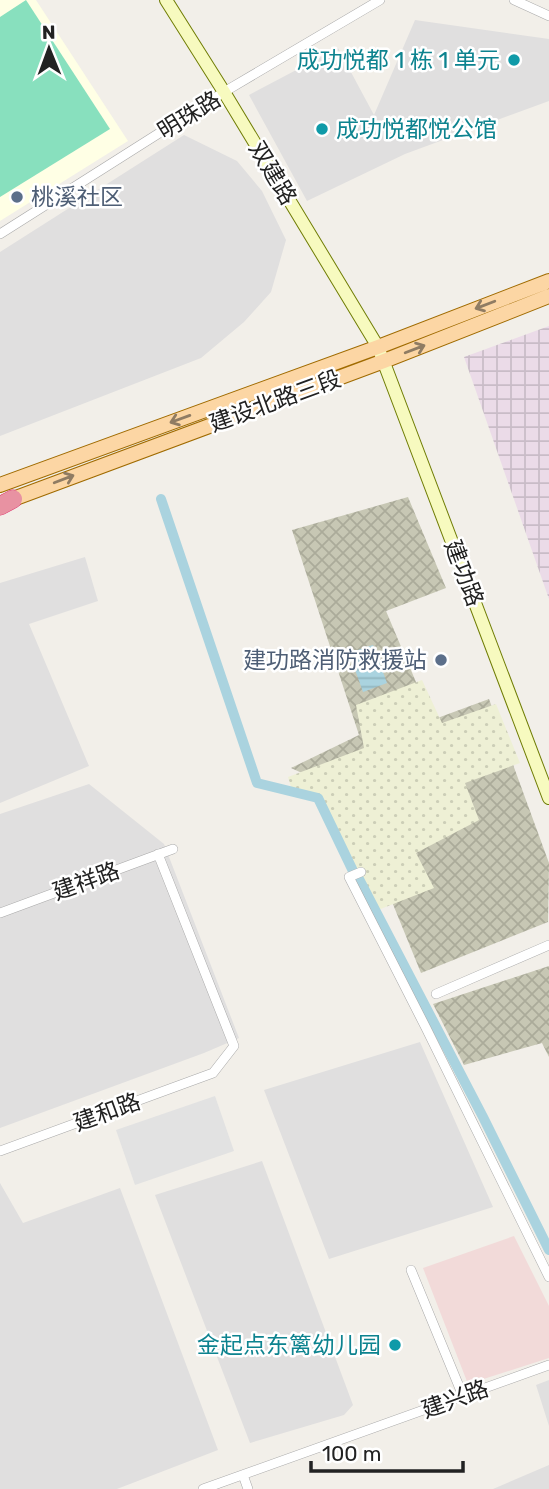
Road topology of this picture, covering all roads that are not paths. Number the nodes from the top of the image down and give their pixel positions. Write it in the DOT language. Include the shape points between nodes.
graph roads {
  1 [pos="166,0"];
  2 [pos="380,0"];
  3 [pos="514,0"];
  4 [pos="549,16"];
  5 [pos="224,92"];
  6 [pos="0,234"];
  7 [pos="549,281"];
  8 [pos="549,296"];
  9 [pos="381,354"];
  10 [pos="0,485"];
  11 [pos="4,503"];
  12 [pos="549,798"];
  13 [pos="173,849"];
  14 [pos="158,854"];
  15 [pos="361,872"];
  16 [pos="0,913"];
  17 [pos="549,945"];
  18 [pos="436,993"];
  19 [pos="0,1151"];
  20 [pos="411,1270"];
  21 [pos="549,1277"];
  22 [pos="549,1365"];
  23 [pos="463,1396"];
  24 [pos="243,1475"];
  25 [pos="203,1489"];
  26 [pos="248,1489"];
  1 -- 5 [label="street, 双建路"];
  2 -- 5 [label="street, 明珠路"];
  3 -- 4 [label="street"];
  5 -- 6 [label="street, 明珠路"];
  5 -- 9 [label="street, 双建路"];
  7 -- 9 [label="main road, 建设北路三段, one-way"];
  9 -- 8 [label="main road, 建设北路三段, one-way"];
  9 -- 10 [label="main road, 建设北路三段, one-way"];
  11 -- 9 [label="main road, 建设北路三段, one-way"];
  9 -- 12 [label="street, 建功路"];
  13 -- 14 [label="street, 建祥路"];
  14 -- 16 [label="street, 建祥路"];
  14 -- 19 [label="street, 建和路" via="234,1046 213,1073"];
  15 -- 21 [label="street" via="349,877"];
  17 -- 18 [label="street"];
  20 -- 23 [label="street"];
  22 -- 23 [label="street, 建兴路"];
  23 -- 24 [label="street, 建兴路"];
  24 -- 25 [label="street, 建兴路"];
  24 -- 26 [label="street"];
}
